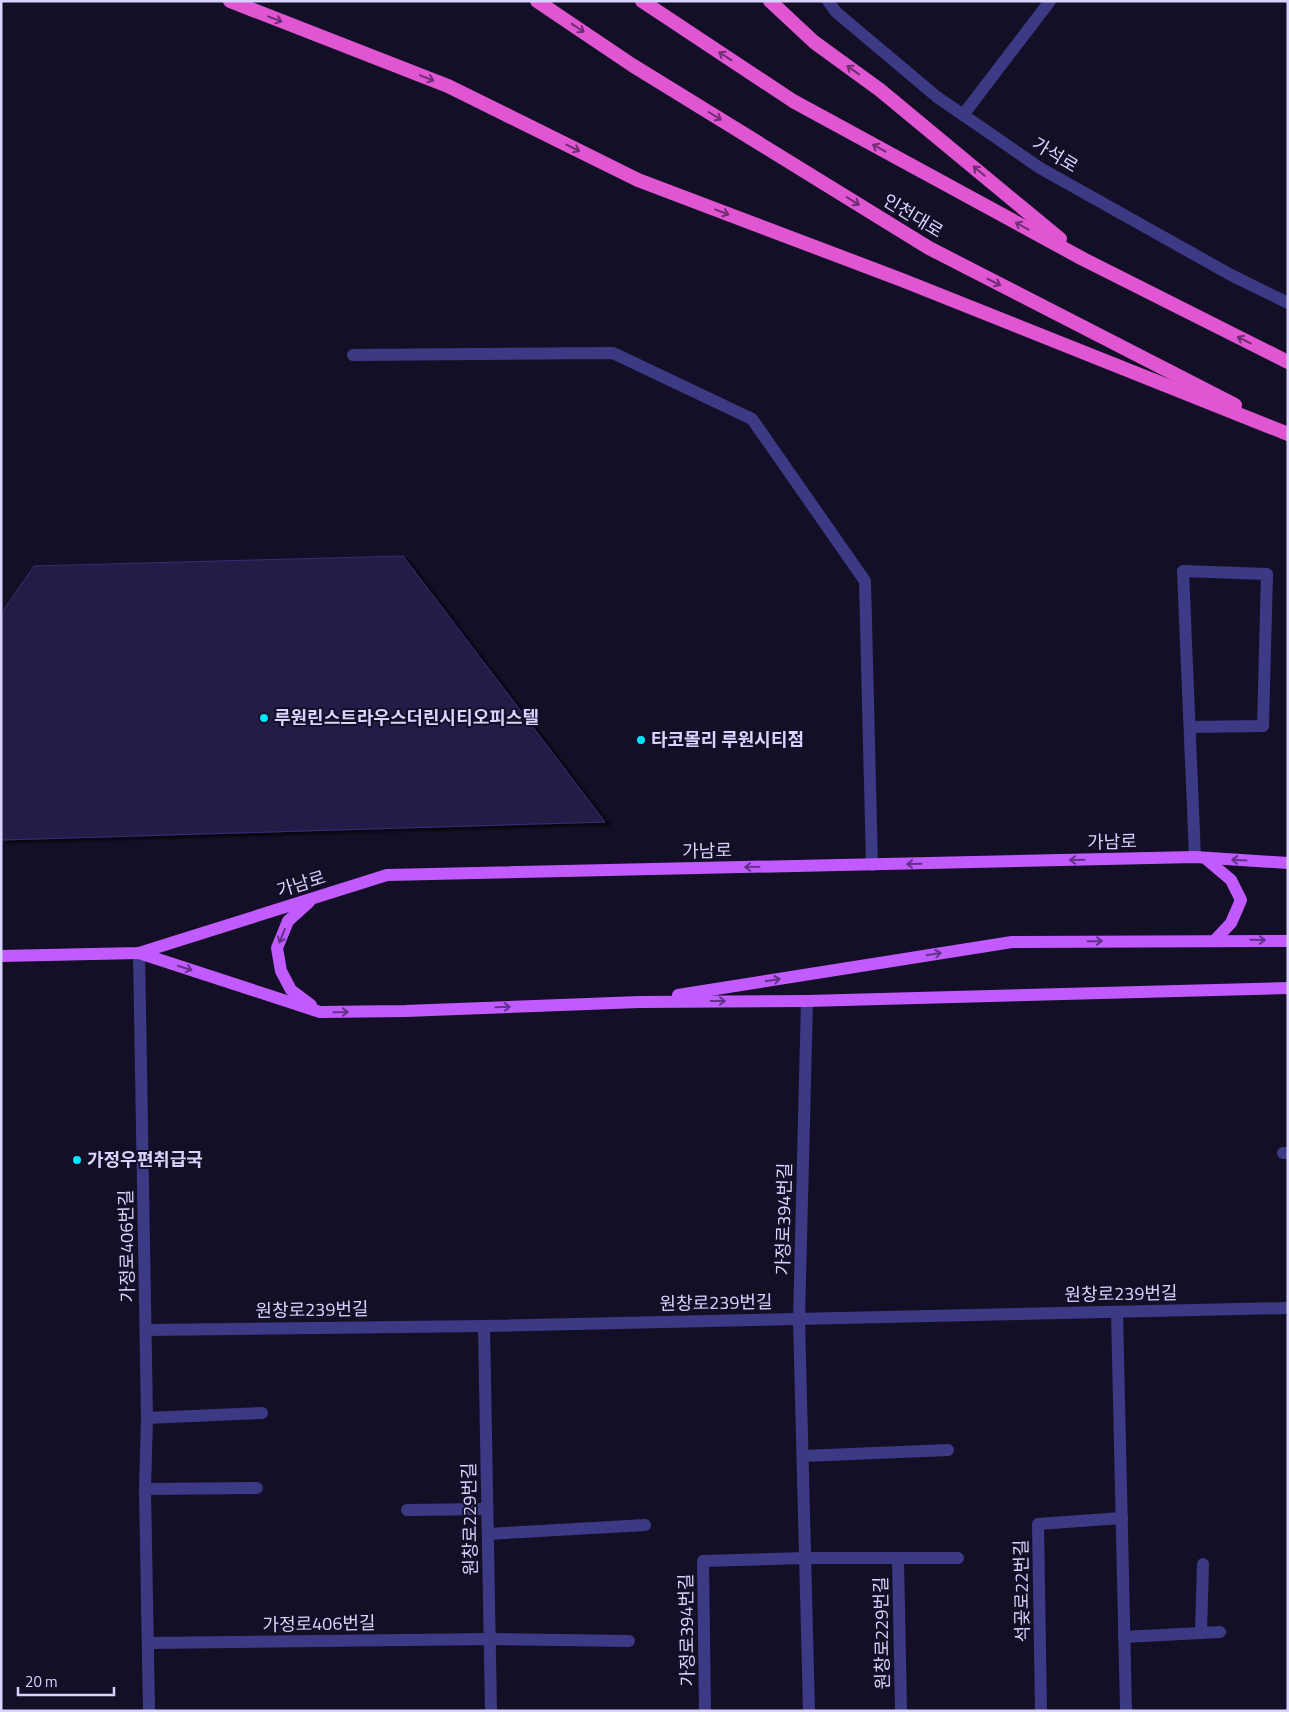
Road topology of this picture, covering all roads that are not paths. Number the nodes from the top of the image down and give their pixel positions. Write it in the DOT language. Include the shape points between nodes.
graph roads {
  1 [pos="230,1"];
  2 [pos="537,1"];
  3 [pos="642,1"];
  4 [pos="770,1"];
  5 [pos="828,1"];
  6 [pos="1050,1"];
  7 [pos="963,115"];
  8 [pos="1083,259"];
  9 [pos="1288,303"];
  10 [pos="352,355"];
  11 [pos="1288,362"];
  12 [pos="1288,433"];
  13 [pos="1190,727"];
  14 [pos="1200,858"];
  15 [pos="1288,863"];
  16 [pos="872,865"];
  17 [pos="312,899"];
  18 [pos="1215,940"];
  19 [pos="1288,941"];
  20 [pos="139,953"];
  21 [pos="1,956"];
  22 [pos="1288,988"];
  23 [pos="807,1001"];
  24 [pos="639,1002"];
  25 [pos="320,1012"];
  26 [pos="1288,1308"];
  27 [pos="1117,1312"];
  28 [pos="799,1319"];
  29 [pos="484,1326"];
  30 [pos="146,1330"];
  31 [pos="262,1413"];
  32 [pos="147,1418"];
  33 [pos="948,1450"];
  34 [pos="803,1456"];
  35 [pos="257,1488"];
  36 [pos="144,1489"];
  37 [pos="488,1509"];
  38 [pos="407,1510"];
  39 [pos="1122,1518"];
  40 [pos="644,1525"];
  41 [pos="488,1534"];
  42 [pos="805,1558"];
  43 [pos="898,1558"];
  44 [pos="958,1558"];
  45 [pos="1203,1564"];
  46 [pos="1220,1632"];
  47 [pos="1201,1633"];
  48 [pos="1124,1637"];
  49 [pos="490,1639"];
  50 [pos="629,1641"];
  51 [pos="148,1643"];
  52 [pos="149,1711"];
  53 [pos="491,1711"];
  54 [pos="705,1711"];
  55 [pos="809,1711"];
  56 [pos="901,1711"];
  57 [pos="1042,1711"];
  58 [pos="1126,1711"];
  1 -- 12 [label="highway, one-way" via="448,86 638,180 902,280"];
  2 -- 12 [label="highway, 인천대로, one-way" via="632,65 929,248"];
  8 -- 3 [label="highway, one-way" via="793,101"];
  8 -- 4 [label="highway, one-way" via="880,90 814,42"];
  5 -- 7 [label="street, 가석로" via="836,12 894,61"];
  6 -- 7 [label="street"];
  7 -- 9 [label="street, 가석로" via="1040,168 1231,275"];
  11 -- 8 [label="highway, one-way"];
  10 -- 16 [label="street" via="612,353 752,419 865,581"];
  13 -- 13 [label="street" via="1183,571 1267,574 1263,726"];
  13 -- 14 [label="street"];
  15 -- 14 [label="main road, 가남로, one-way"];
  14 -- 16 [label="main road, 가남로, one-way"];
  14 -- 18 [label="main road" via="1231,880 1241,900 1231,923"];
  16 -- 17 [label="main road, 가남로, one-way" via="387,875"];
  17 -- 20 [label="main road, 가남로"];
  17 -- 25 [label="main road, one-way" via="288,921 277,948 281,970 290,990"];
  18 -- 19 [label="main road, one-way"];
  24 -- 18 [label="main road, one-way" via="1012,942"];
  20 -- 21 [label="main road, 가남로"];
  20 -- 25 [label="main road, 가남로, one-way"];
  20 -- 30 [label="street, 가정로406번길"];
  22 -- 23 [label="main road, 가남로"];
  24 -- 23 [label="main road, 가남로, one-way"];
  23 -- 28 [label="street, 가정로394번길"];
  25 -- 24 [label="main road, 가남로, one-way"];
  26 -- 27 [label="street, 원창로239번길"];
  27 -- 28 [label="street, 원창로239번길"];
  27 -- 39 [label="street"];
  28 -- 29 [label="street, 원창로239번길"];
  28 -- 34 [label="street, 가정로394번길"];
  29 -- 30 [label="street, 원창로239번길"];
  29 -- 37 [label="street, 원창로229번길"];
  30 -- 32 [label="street, 가정로406번길"];
  31 -- 32 [label="street"];
  32 -- 36 [label="street, 가정로406번길"];
  33 -- 34 [label="street"];
  34 -- 42 [label="street, 가정로394번길"];
  35 -- 36 [label="street"];
  36 -- 51 [label="street, 가정로406번길"];
  37 -- 38 [label="street"];
  37 -- 41 [label="street, 원창로229번길"];
  39 -- 48 [label="street"];
  39 -- 57 [label="street, 석곶로22번길" via="1038,1524"];
  40 -- 41 [label="street"];
  41 -- 49 [label="street, 원창로229번길"];
  42 -- 43 [label="street, 원창로229번길"];
  42 -- 54 [label="street, 가정로394번길" via="704,1561"];
  42 -- 55 [label="street, 가정로394번길"];
  43 -- 44 [label="street"];
  43 -- 56 [label="street, 원창로229번길"];
  45 -- 47 [label="street"];
  46 -- 47 [label="street"];
  47 -- 48 [label="street"];
  48 -- 58 [label="street"];
  49 -- 50 [label="street, 가정로406번길"];
  49 -- 51 [label="street, 가정로406번길"];
  49 -- 53 [label="street, 원창로229번길"];
  51 -- 52 [label="street, 가정로406번길"];
}
